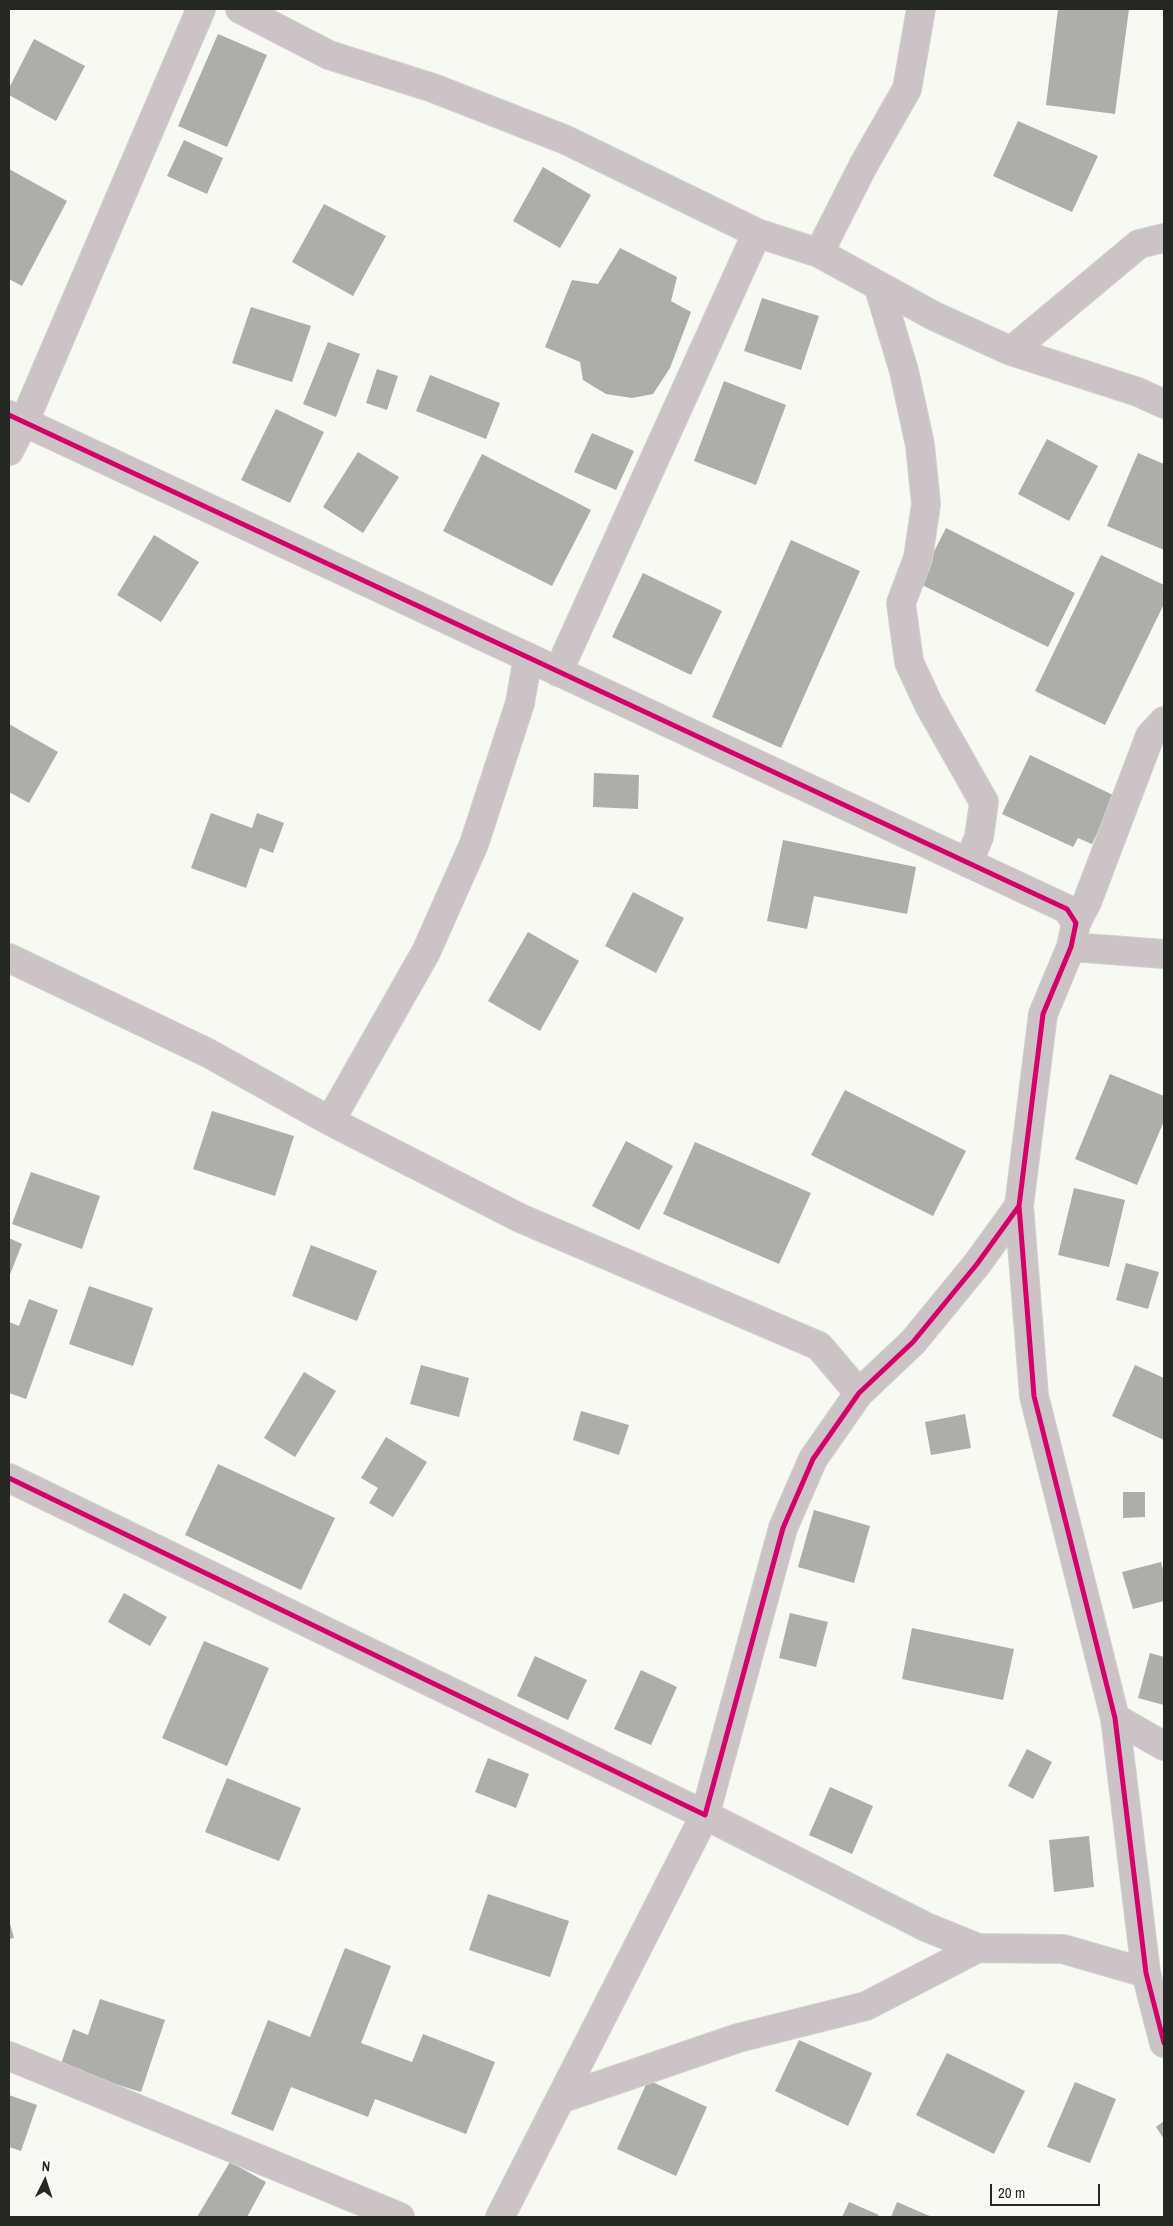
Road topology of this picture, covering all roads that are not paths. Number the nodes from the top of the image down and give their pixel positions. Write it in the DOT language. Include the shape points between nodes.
graph roads {
  1 [pos="202,9"];
  2 [pos="240,9"];
  3 [pos="921,9"];
  4 [pos="757,233"];
  5 [pos="1164,238"];
  6 [pos="818,253"];
  7 [pos="879,288"];
  8 [pos="1011,351"];
  9 [pos="1164,404"];
  10 [pos="16,419"];
  11 [pos="9,450"];
  12 [pos="528,657"];
  13 [pos="558,672"];
  14 [pos="1164,721"];
  15 [pos="968,863"];
  16 [pos="1074,935"];
  17 [pos="1164,954"];
  18 [pos="9,958"];
  19 [pos="330,1121"];
  20 [pos="1020,1206"];
  21 [pos="860,1393"];
  22 [pos="9,1478"];
  23 [pos="1115,1718"];
  24 [pos="1164,1746"];
  25 [pos="705,1814"];
  26 [pos="978,1948"];
  27 [pos="1146,1973"];
  28 [pos="1164,2043"];
  29 [pos="9,2056"];
  30 [pos="560,2099"];
  31 [pos="400,2217"];
  32 [pos="500,2217"];
  1 -- 10 [label="street"];
  2 -- 4 [label="street" via="329,55 433,88 566,140"];
  3 -- 6 [label="street" via="907,89"];
  4 -- 6 [label="street"];
  4 -- 13 [label="street"];
  5 -- 8 [label="street" via="1139,244"];
  6 -- 7 [label="street"];
  7 -- 8 [label="street"];
  7 -- 15 [label="street" via="904,371 916,426 926,504 918,558 901,602 909,662 929,705 984,802 979,837"];
  8 -- 9 [label="street" via="1138,392"];
  10 -- 11 [label="street"];
  10 -- 12 [label="street"];
  12 -- 13 [label="street"];
  12 -- 19 [label="street" via="520,703 474,844 426,952"];
  13 -- 15 [label="street"];
  14 -- 16 [label="street" via="1150,736"];
  15 -- 16 [label="street" via="1067,909"];
  16 -- 17 [label="street"];
  16 -- 20 [label="street" via="1043,1014"];
  18 -- 19 [label="street" via="208,1053"];
  19 -- 21 [label="street" via="520,1218 819,1346"];
  20 -- 21 [label="street" via="913,1342"];
  20 -- 23 [label="street" via="1034,1396"];
  21 -- 25 [label="street" via="813,1459 783,1528"];
  22 -- 25 [label="street"];
  23 -- 24 [label="street"];
  23 -- 27 [label="street"];
  25 -- 26 [label="street" via="926,1927"];
  25 -- 30 [label="street"];
  26 -- 27 [label="street" via="1063,1949"];
  26 -- 30 [label="street" via="866,2006 738,2038"];
  27 -- 28 [label="street"];
  29 -- 31 [label="street"];
  30 -- 32 [label="street"];
}
